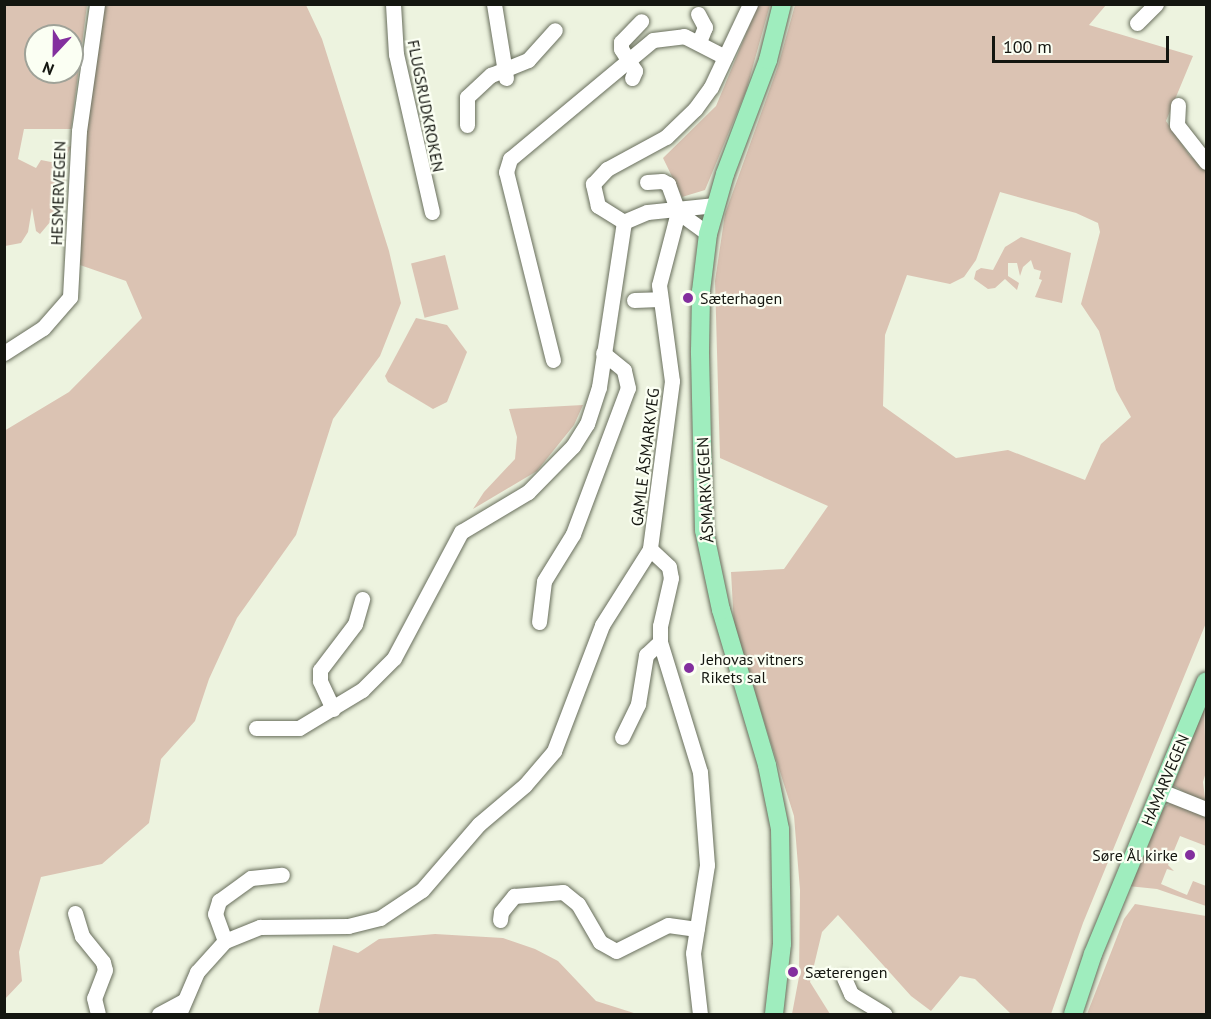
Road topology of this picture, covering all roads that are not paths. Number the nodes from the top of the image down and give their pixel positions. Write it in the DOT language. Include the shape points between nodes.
graph roads {
  1 [pos="97,4"];
  2 [pos="393,4"];
  3 [pos="494,4"];
  4 [pos="750,4"];
  5 [pos="782,4"];
  6 [pos="1156,4"];
  7 [pos="698,14"];
  8 [pos="640,21"];
  9 [pos="1137,23"];
  10 [pos="555,30"];
  11 [pos="699,42"];
  12 [pos="726,57"];
  13 [pos="628,58"];
  14 [pos="505,75"];
  15 [pos="632,78"];
  16 [pos="1178,105"];
  17 [pos="467,125"];
  18 [pos="1206,162"];
  19 [pos="647,182"];
  20 [pos="715,205"];
  21 [pos="432,212"];
  22 [pos="678,212"];
  23 [pos="624,222"];
  24 [pos="708,234"];
  25 [pos="659,299"];
  26 [pos="634,300"];
  27 [pos="4,353"];
  28 [pos="603,353"];
  29 [pos="553,360"];
  30 [pos="650,549"];
  31 [pos="362,599"];
  32 [pos="539,622"];
  33 [pos="660,642"];
  34 [pos="1206,681"];
  35 [pos="333,709"];
  36 [pos="256,728"];
  37 [pos="622,737"];
  38 [pos="1161,791"];
  39 [pos="1206,809"];
  40 [pos="282,875"];
  41 [pos="75,913"];
  42 [pos="500,920"];
  43 [pos="697,929"];
  44 [pos="225,941"];
  45 [pos="844,978"];
  46 [pos="181,1008"];
  47 [pos="98,1014"];
  48 [pos="159,1014"];
  49 [pos="700,1014"];
  50 [pos="774,1014"];
  51 [pos="884,1014"];
  52 [pos="1073,1014"];
  1 -- 27 [label="street, HESMERVEGEN" via="79,131 70,297 43,328"];
  2 -- 21 [label="street, FLUGSRUDKROKEN" via="396,54"];
  3 -- 14 [label="street"];
  4 -- 12 [label="street"];
  5 -- 20 [label="main road, ÅSMARKVEGEN" via="768,60"];
  6 -- 9 [label="street"];
  7 -- 11 [label="street" via="705,27"];
  8 -- 13 [label="street" via="621,42"];
  10 -- 14 [label="street" via="528,60"];
  11 -- 12 [label="street"];
  11 -- 13 [label="street" via="684,36 664,36"];
  12 -- 23 [label="street" via="695,109 666,137 596,178 592,190 598,206"];
  13 -- 15 [label="street" via="635,71"];
  13 -- 29 [label="street" via="523,146 506,165"];
  14 -- 17 [label="street" via="491,75 467,97"];
  16 -- 18 [label="street" via="1178,125"];
  19 -- 22 [label="street" via="668,184"];
  20 -- 22 [label="street"];
  20 -- 24 [label="main road, ÅSMARKVEGEN"];
  22 -- 23 [label="street" via="647,212"];
  22 -- 24 [label="street"];
  22 -- 25 [label="street, GAMLE ÅSMARKVEG" via="662,268"];
  23 -- 28 [label="street"];
  24 -- 50 [label="main road, ÅSMARKVEGEN" via="701,302 704,530 721,610 767,765 780,829 782,944"];
  25 -- 26 [label="street"];
  25 -- 30 [label="street, GAMLE ÅSMARKVEG" via="672,381"];
  28 -- 32 [label="street" via="626,372 628,388 573,534 544,581"];
  28 -- 35 [label="street" via="594,408 573,446 528,492 461,532 394,658 362,690"];
  30 -- 33 [label="street, GAMLE ÅSMARKVEG" via="669,567 671,578"];
  30 -- 44 [label="street" via="602,625 554,751 525,785 479,824 422,890 380,918 348,926 260,927"];
  31 -- 35 [label="street" via="355,624 320,670 320,681"];
  33 -- 37 [label="street" via="646,655 638,704"];
  33 -- 43 [label="street, GAMLE ÅSMARKVEG" via="669,681 698,760 707,866"];
  34 -- 38 [label="main road, HAMARVEGEN"];
  35 -- 36 [label="street" via="299,728"];
  38 -- 39 [label="street"];
  38 -- 52 [label="main road, HAMARVEGEN" via="1093,954"];
  40 -- 44 [label="street" via="251,878 219,901 215,914"];
  41 -- 47 [label="street" via="82,936 105,970 94,998"];
  42 -- 43 [label="street" via="501,912 514,896 558,893 572,896 600,942 616,951 668,925"];
  43 -- 49 [label="street, GAMLE ÅSMARKVEG" via="694,977"];
  44 -- 46 [label="street" via="206,958"];
  45 -- 51 [label="street" via="851,994"];
  46 -- 48 [label="street"];
}
